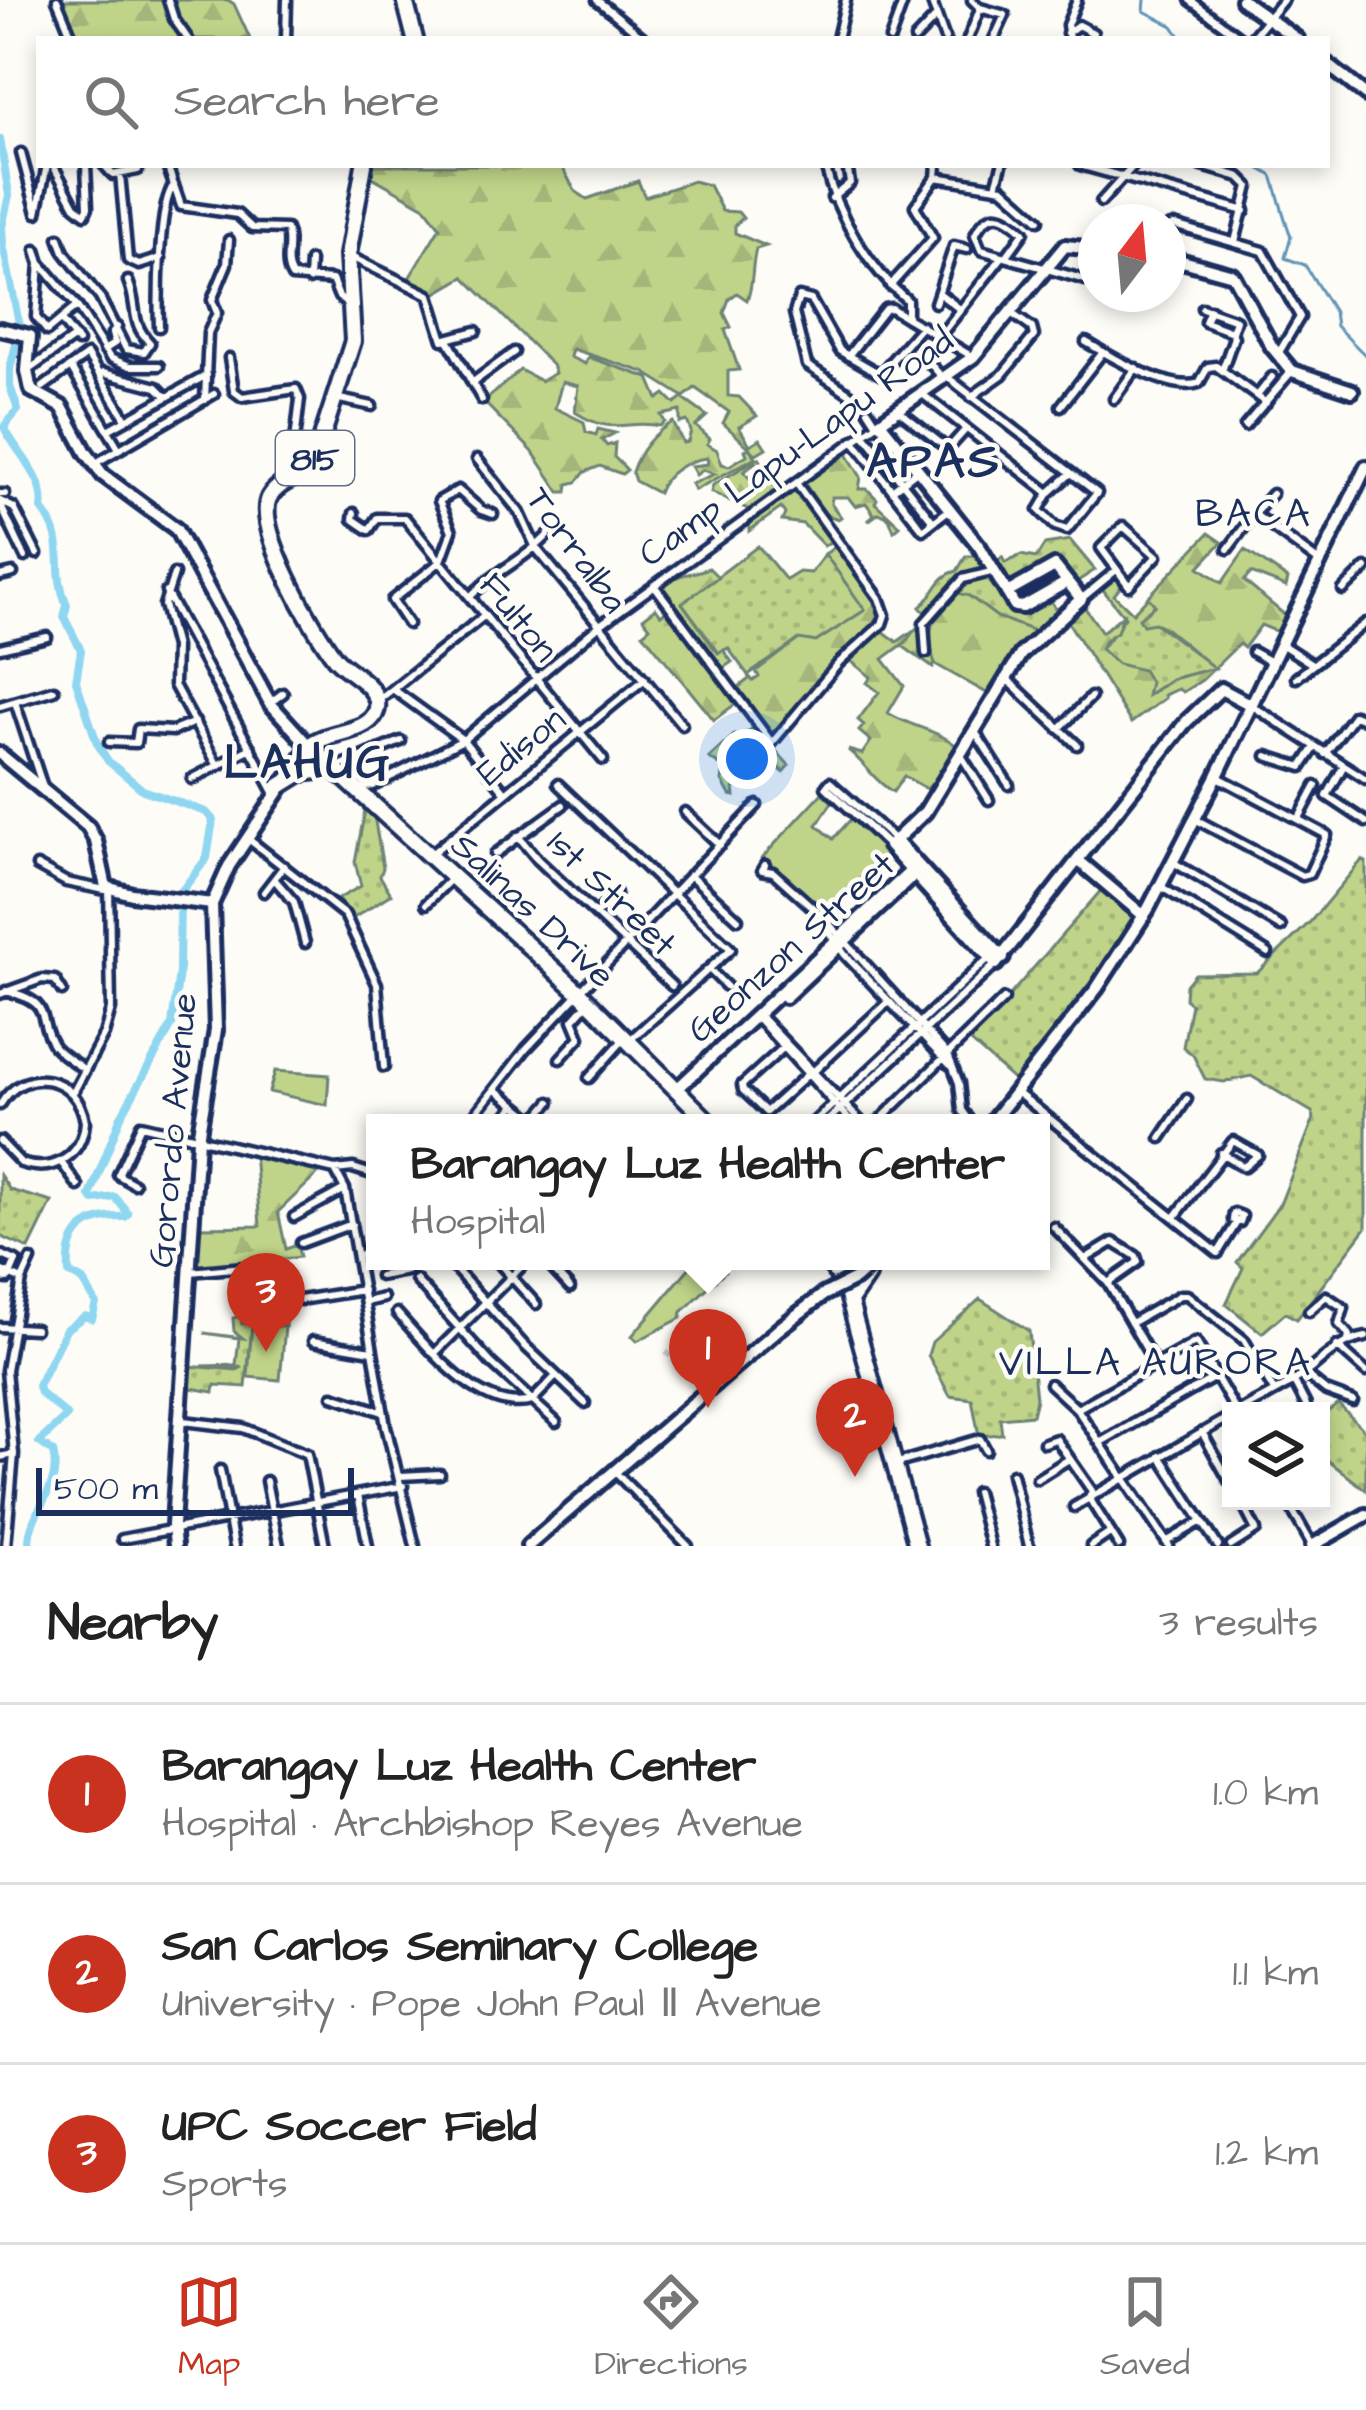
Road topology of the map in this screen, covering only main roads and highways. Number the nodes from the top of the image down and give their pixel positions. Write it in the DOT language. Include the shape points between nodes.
graph roads {
  1 [pos="405,0"];
  2 [pos="414,36"];
  3 [pos="363,168"];
  4 [pos="334,769"];
  5 [pos="278,790"];
  6 [pos="701,1114"];
  7 [pos="866,1270"];
  8 [pos="914,1546"];
  1 -- 2 [label="main road"];
  3 -- 4 [label="main road, Salinas Drive / 815" via="347,256 352,341 308,463 266,508 299,600 333,656 376,700 369,721 310,746"];
  4 -- 5 [label="main road" via="298,774"];
  4 -- 6 [label="main road, Salinas Drive" via="366,790"];
  7 -- 8 [label="main road" via="837,1292"];
}
